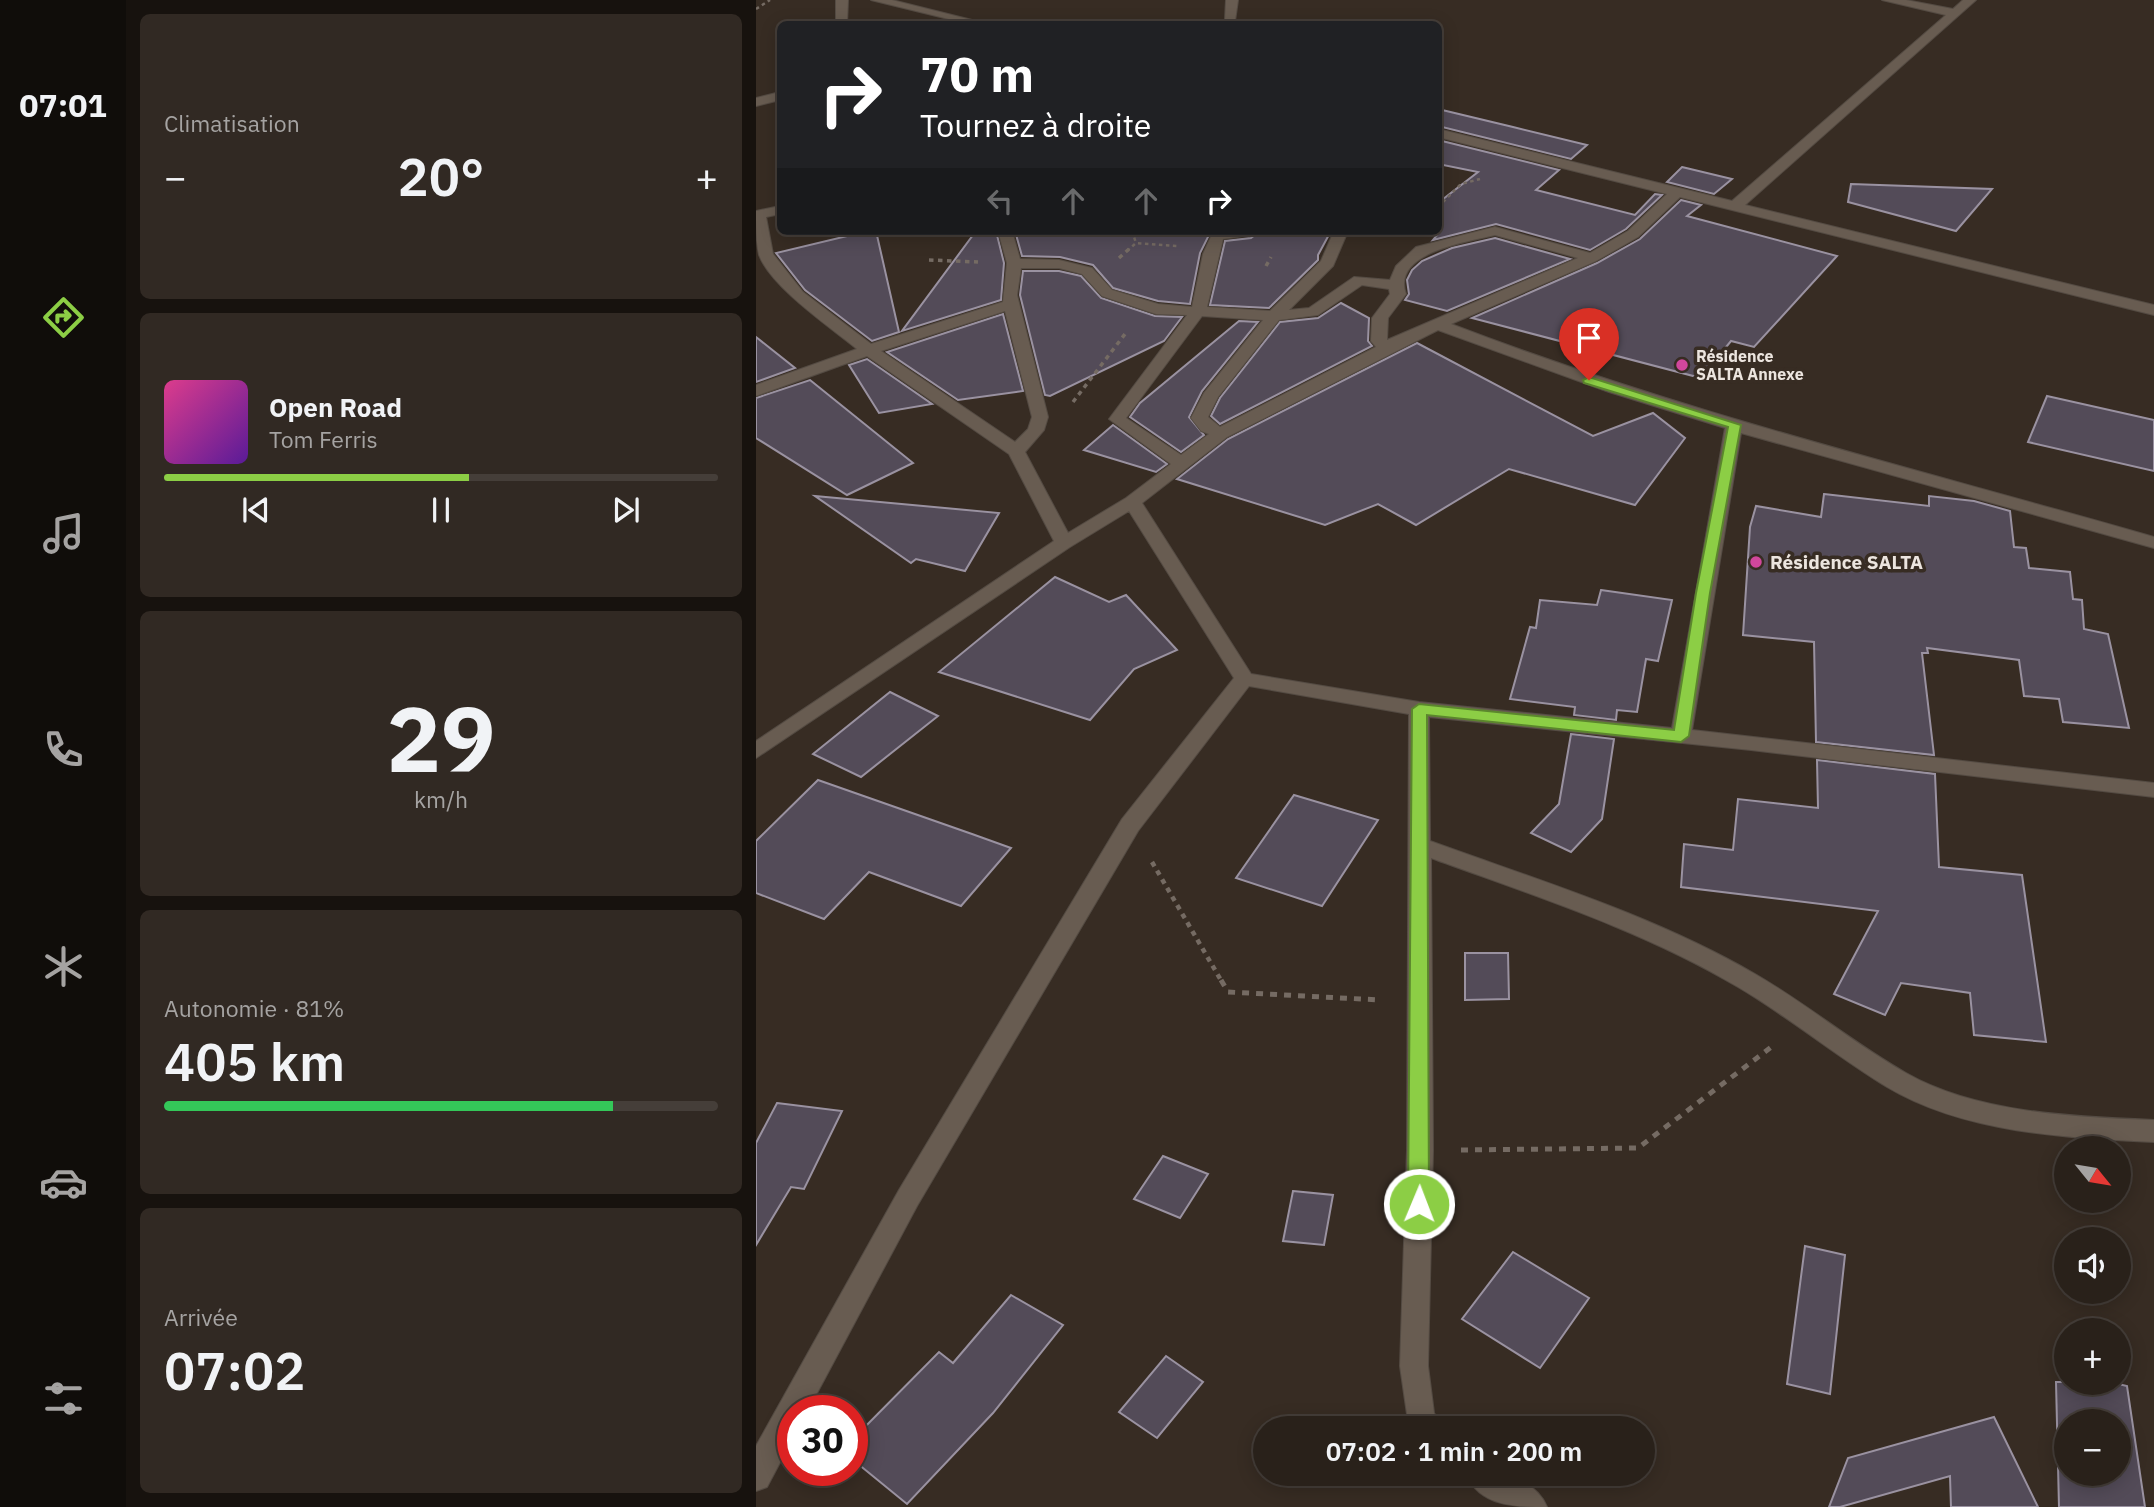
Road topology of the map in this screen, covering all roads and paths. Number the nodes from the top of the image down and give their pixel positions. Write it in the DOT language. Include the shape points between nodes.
graph roads {
  1 [pos="770,0"];
  2 [pos="842,0"];
  3 [pos="877,0"];
  4 [pos="1232,0"];
  5 [pos="1888,0"];
  6 [pos="1970,0"];
  7 [pos="756,9"];
  8 [pos="1955,13"];
  9 [pos="1231,19"];
  10 [pos="842,21"];
  11 [pos="969,21"];
  12 [pos="777,97"];
  13 [pos="756,102"];
  14 [pos="1442,134"];
  15 [pos="1676,193"];
  16 [pos="1734,207"];
  17 [pos="777,211"];
  18 [pos="757,216"];
  19 [pos="1006,235"];
  20 [pos="1133,235"];
  21 [pos="1218,235"];
  22 [pos="1339,235"];
  23 [pos="1136,243"];
  24 [pos="1210,250"];
  25 [pos="1591,258"];
  26 [pos="929,260"];
  27 [pos="1014,263"];
  28 [pos="1095,278"];
  29 [pos="1395,285"];
  30 [pos="1012,304"];
  31 [pos="1156,309"];
  32 [pos="1198,310"];
  33 [pos="2154,310"];
  34 [pos="1274,316"];
  35 [pos="1439,325"];
  36 [pos="1387,348"];
  37 [pos="867,349"];
  38 [pos="756,391"];
  39 [pos="1734,425"];
  40 [pos="1036,430"];
  41 [pos="1221,433"];
  42 [pos="1016,451"];
  43 [pos="1181,463"];
  44 [pos="1132,502"];
  45 [pos="1064,543"];
  46 [pos="2154,543"];
  47 [pos="1244,679"];
  48 [pos="1419,709"];
  49 [pos="1681,736"];
  50 [pos="756,751"];
  51 [pos="2154,790"];
  52 [pos="1130,825"];
  53 [pos="1420,846"];
  54 [pos="1419,1002"];
  55 [pos="1806,1021"];
  56 [pos="2154,1131"];
  57 [pos="1420,1150"];
  58 [pos="1420,1416"];
  59 [pos="756,1476"];
  60 [pos="1499,1486"];
  61 [pos="1532,1507"];
  1 -- 7 [label="path"];
  2 -- 10 [label="street"];
  3 -- 11 [label="street"];
  4 -- 9 [label="street"];
  5 -- 8 [label="street"];
  6 -- 8 [label="street"];
  8 -- 16 [label="street"];
  12 -- 13 [label="street"];
  14 -- 15 [label="street"];
  15 -- 16 [label="street"];
  15 -- 25 [label="street" via="1633,234"];
  16 -- 33 [label="street"];
  17 -- 18 [label="street"];
  18 -- 37 [label="street" via="766,255 790,285"];
  19 -- 27 [label="street"];
  20 -- 23 [label="path"];
  21 -- 24 [label="street"];
  22 -- 34 [label="street" via="1328,263"];
  23 -- 24 [label="path"];
  23 -- 28 [label="path"];
  24 -- 32 [label="street" via="1206,292"];
  25 -- 29 [label="street" via="1495,231 1421,250 1401,269"];
  25 -- 35 [label="street"];
  26 -- 27 [label="path"];
  27 -- 28 [label="street" via="1059,264 1087,271"];
  27 -- 30 [label="street"];
  28 -- 31 [label="street" via="1107,293"];
  29 -- 34 [label="street" via="1359,280 1313,312"];
  29 -- 36 [label="street" via="1398,295 1378,323 1379,341"];
  30 -- 37 [label="street"];
  30 -- 40 [label="street" via="1040,417"];
  31 -- 32 [label="street"];
  31 -- 40 [label="path" via="1123,337 1078,399"];
  32 -- 34 [label="street"];
  32 -- 43 [label="street" via="1117,419"];
  34 -- 41 [label="street" via="1210,396 1199,418"];
  35 -- 36 [label="street"];
  35 -- 39 [label="street" via="1514,356"];
  36 -- 41 [label="street"];
  37 -- 38 [label="street"];
  37 -- 42 [label="street"];
  39 -- 46 [label="street"];
  39 -- 49 [label="street"];
  40 -- 42 [label="street"];
  41 -- 43 [label="street"];
  42 -- 45 [label="street"];
  43 -- 44 [label="street"];
  44 -- 45 [label="street"];
  44 -- 47 [label="street"];
  45 -- 50 [label="street"];
  47 -- 48 [label="street"];
  47 -- 52 [label="street"];
  48 -- 49 [label="street"];
  48 -- 53 [label="street"];
  49 -- 51 [label="street"];
  52 -- 54 [label="path" via="1228,992"];
  52 -- 59 [label="street" via="908,1198"];
  53 -- 54 [label="street"];
  53 -- 55 [label="street" via="1627,921 1746,980"];
  54 -- 57 [label="street"];
  55 -- 56 [label="street" via="1898,1080 1966,1109 2084,1128"];
  55 -- 57 [label="path" via="1638,1149"];
  57 -- 58 [label="street" via="1414,1366"];
  60 -- 61 [label="street"];
}
